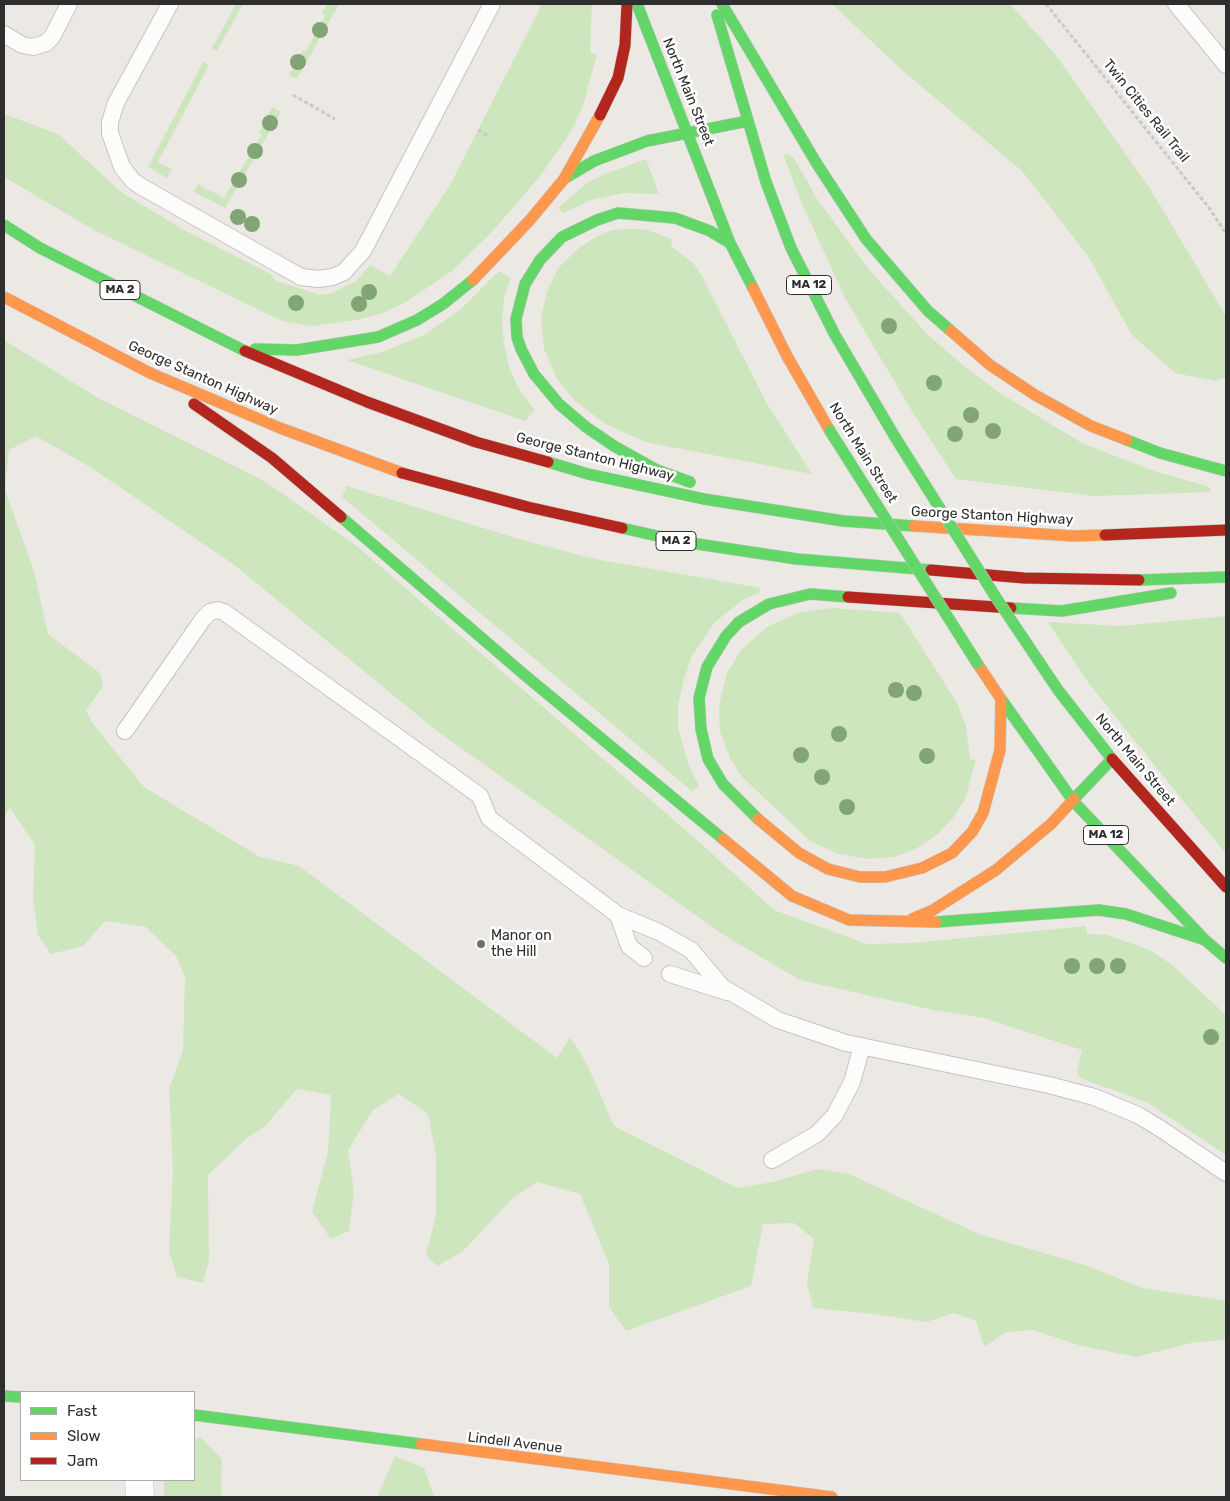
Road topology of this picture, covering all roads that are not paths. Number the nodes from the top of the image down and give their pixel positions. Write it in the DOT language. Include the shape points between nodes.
graph roads {
  1 [pos="69,4"];
  2 [pos="170,4"];
  3 [pos="492,4"];
  4 [pos="627,4"];
  5 [pos="637,4"];
  6 [pos="713,4"];
  7 [pos="722,4"];
  8 [pos="1176,4"];
  9 [pos="4,34"];
  10 [pos="1226,65"];
  11 [pos="748,121"];
  12 [pos="688,133"];
  13 [pos="564,179"];
  14 [pos="4,225"];
  15 [pos="730,243"];
  16 [pos="4,297"];
  17 [pos="239,348"];
  18 [pos="150,373"];
  19 [pos="1226,471"];
  20 [pos="747,506"];
  21 [pos="1226,530"];
  22 [pos="1226,577"];
  23 [pos="1226,584"];
  24 [pos="1001,699"];
  25 [pos="125,731"];
  26 [pos="1112,759"];
  27 [pos="1074,802"];
  28 [pos="1226,887"];
  29 [pos="618,915"];
  30 [pos="906,922"];
  31 [pos="1206,940"];
  32 [pos="644,958"];
  33 [pos="1226,958"];
  34 [pos="670,974"];
  35 [pos="728,992"];
  36 [pos="862,1046"];
  37 [pos="772,1160"];
  38 [pos="1226,1173"];
  39 [pos="4,1396"];
  40 [pos="20,1397"];
  41 [pos="195,1415"];
  42 [pos="139,1481"];
  43 [pos="140,1497"];
  44 [pos="832,1497"];
  1 -- 9 [label="lane" via="46,42 33,47 22,45"];
  2 -- 3 [label="lane" via="116,104 110,122 110,133 122,167 142,187 301,277 318,279 344,272 363,251"];
  4 -- 13 [label="main road" via="625,45 618,78"];
  5 -- 12 [label="main road, North Main Street / MA 12"];
  6 -- 11 [label="main road, North Main Street / MA 12"];
  7 -- 19 [label="main road" via="817,164 866,239 928,311 990,365 1091,426 1160,453"];
  8 -- 10 [label="lane"];
  11 -- 12 [label="main road"];
  11 -- 26 [label="main road, North Main Street / MA 12, bridge" via="766,182 791,248 835,335 894,437 995,596 1058,690"];
  12 -- 13 [label="main road" via="619,150"];
  12 -- 15 [label="main road, North Main Street / MA 12"];
  13 -- 17 [label="main road" via="469,284 417,320 378,337 338,345 297,350"];
  14 -- 17 [label="main road, George Stanton Highway / MA 2" via="40,248"];
  15 -- 20 [label="main road" via="710,231 675,218 638,213 618,214 578,227 562,237 532,272 520,301 517,337 527,362 546,390 586,427 643,462"];
  15 -- 24 [label="main road, North Main Street / MA 12, bridge" via="787,356 830,431"];
  16 -- 18 [label="main road, George Stanton Highway / MA 2"];
  17 -- 20 [label="main road, George Stanton Highway / MA 2" via="367,402 476,442 588,474"];
  18 -- 22 [label="main road, George Stanton Highway / MA 2" via="280,428 410,476 528,507 684,542 797,559 1024,578"];
  18 -- 30 [label="main road" via="272,458 542,690 792,896 849,920"];
  20 -- 21 [label="main road, George Stanton Highway / MA 2" via="843,521 1046,534"];
  23 -- 24 [label="main road" via="1062,611 810,594 769,604 739,622 707,667 699,698 701,729 708,759 724,784 762,823 798,853 828,869 860,877 886,877 922,868 952,852 972,832 983,813 995,774 1000,750"];
  24 -- 27 [label="main road, North Main Street / MA 12"];
  25 -- 29 [label="lane" via="203,619 210,612 224,612 480,796 489,818"];
  26 -- 27 [label="main road"];
  26 -- 28 [label="main road, North Main Street / MA 12"];
  27 -- 30 [label="main road" via="996,870 933,910"];
  27 -- 31 [label="main road, North Main Street / MA 12"];
  29 -- 32 [label="lane" via="628,946"];
  29 -- 35 [label="lane" via="691,950"];
  30 -- 31 [label="main road" via="1100,910 1126,914"];
  31 -- 33 [label="main road, North Main Street / MA 12"];
  34 -- 35 [label="lane"];
  35 -- 36 [label="lane" via="778,1020"];
  36 -- 37 [label="lane" via="852,1082 835,1115 817,1134"];
  36 -- 38 [label="lane" via="1094,1097 1162,1128"];
  39 -- 40 [label="main road"];
  41 -- 44 [label="main road, Lindell Avenue"];
  42 -- 43 [label="street"];
}
